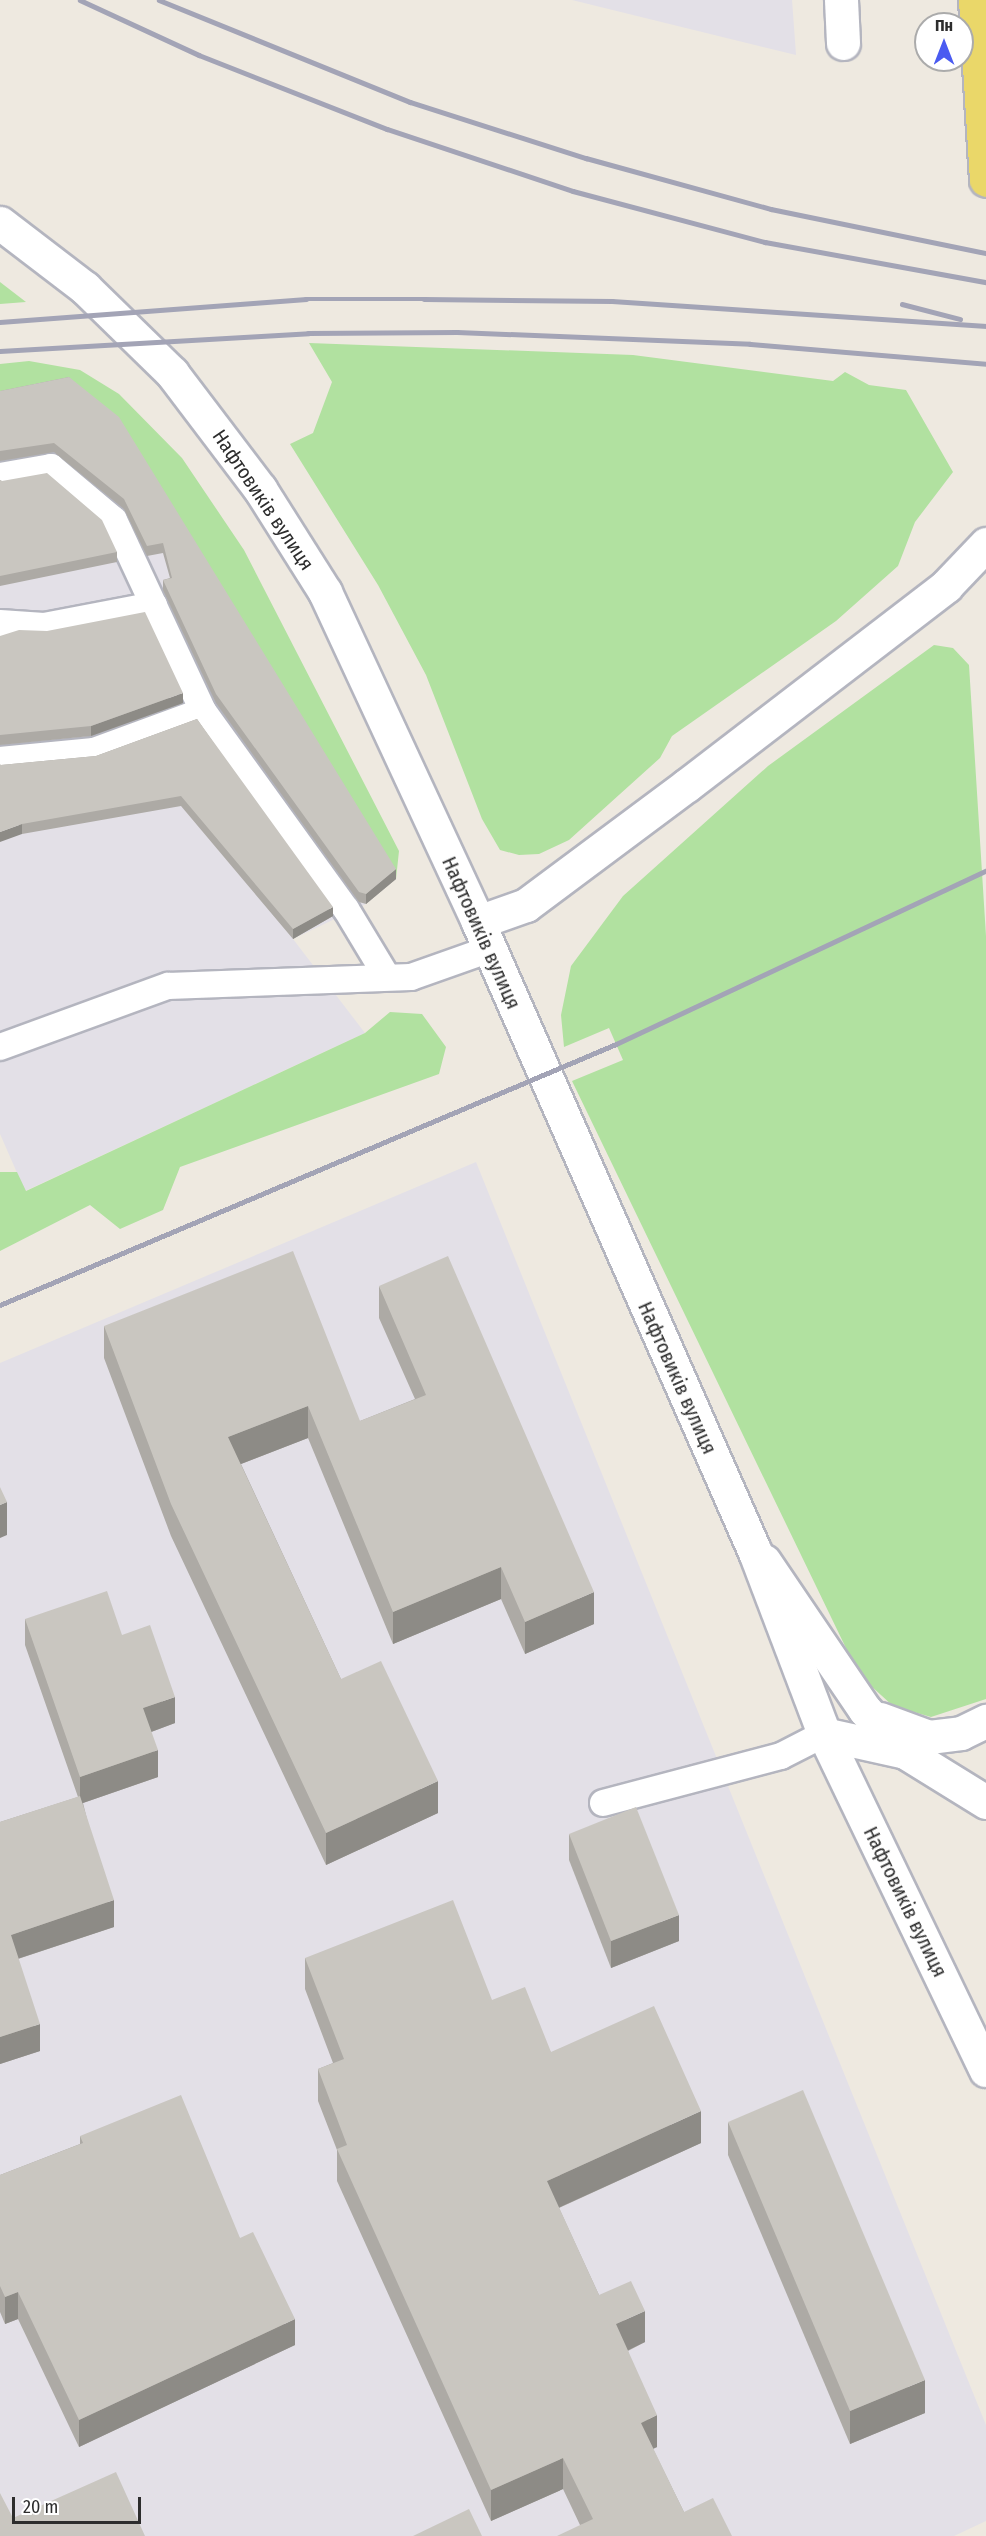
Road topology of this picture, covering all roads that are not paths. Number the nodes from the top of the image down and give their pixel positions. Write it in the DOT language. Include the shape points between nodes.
graph roads {
  1 [pos="841,0"];
  2 [pos="975,0"];
  3 [pos="843,43"];
  4 [pos="986,180"];
  5 [pos="0,222"];
  6 [pos="0,476"];
  7 [pos="986,544"];
  8 [pos="154,605"];
  9 [pos="0,623"];
  10 [pos="203,711"];
  11 [pos="0,760"];
  12 [pos="484,936"];
  13 [pos="387,977"];
  14 [pos="0,1047"];
  15 [pos="755,1551"];
  16 [pos="865,1710"];
  17 [pos="986,1721"];
  18 [pos="824,1734"];
  19 [pos="905,1752"];
  20 [pos="986,1802"];
  21 [pos="603,1803"];
  22 [pos="986,2070"];
  1 -- 3 [label="street"];
  2 -- 4 [label="main road"];
  5 -- 12 [label="street, Нафтовиків вулиця" via="85,288 172,373 260,489 325,592"];
  6 -- 8 [label="lane" via="51,467 114,520"];
  7 -- 12 [label="street" via="946,586"];
  8 -- 9 [label="lane" via="44,626"];
  8 -- 10 [label="lane"];
  10 -- 11 [label="lane" via="94,751"];
  10 -- 13 [label="lane" via="346,909"];
  12 -- 13 [label="lane" via="411,976"];
  12 -- 15 [label="street, Нафтовиків вулиця"];
  13 -- 14 [label="lane" via="168,986"];
  15 -- 16 [label="street" via="777,1574"];
  15 -- 18 [label="street, Нафтовиків вулиця"];
  16 -- 17 [label="street" via="903,1731 929,1737 961,1733"];
  16 -- 19 [label="street"];
  18 -- 19 [label="street"];
  18 -- 21 [label="lane" via="781,1756"];
  18 -- 22 [label="street, Нафтовиків вулиця"];
  19 -- 20 [label="street"];
}
